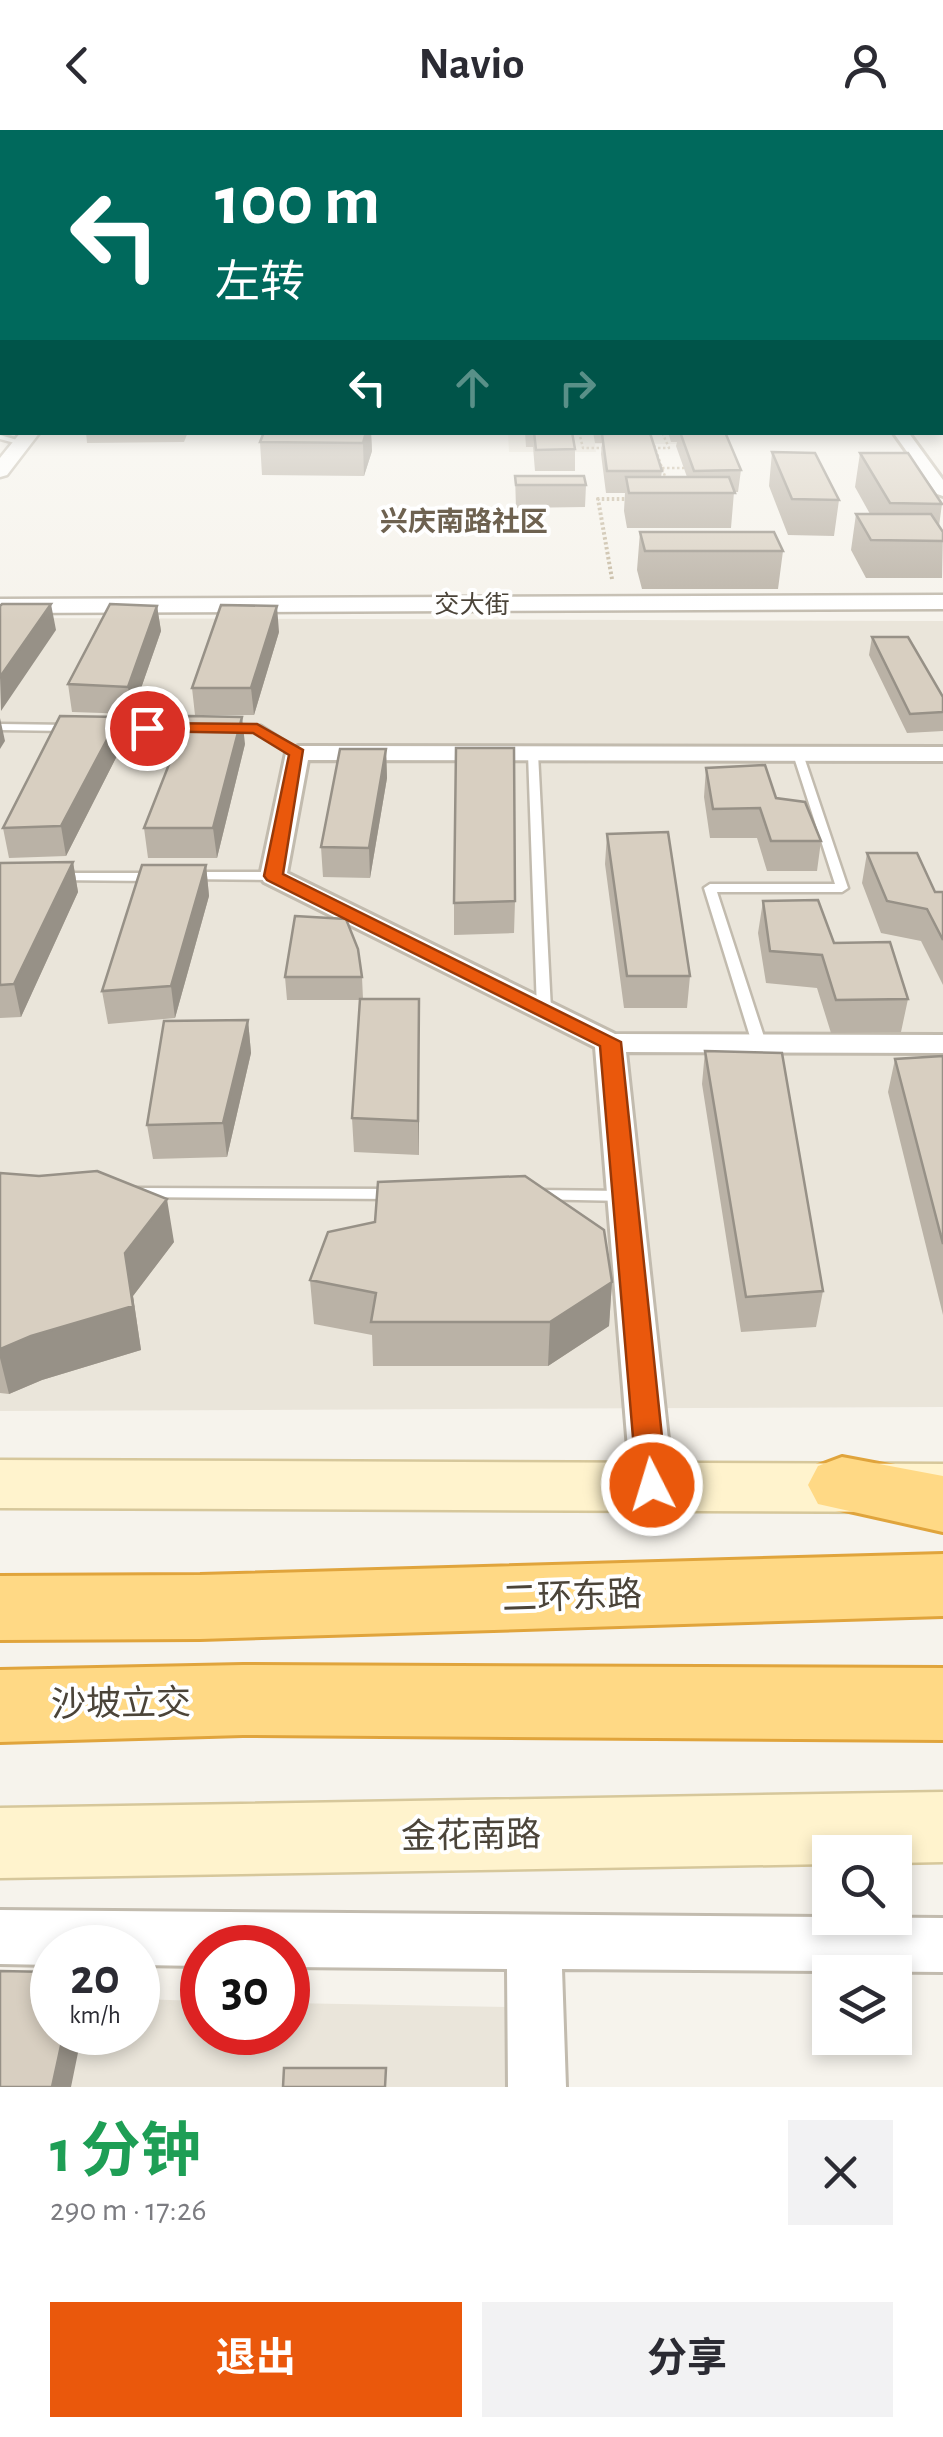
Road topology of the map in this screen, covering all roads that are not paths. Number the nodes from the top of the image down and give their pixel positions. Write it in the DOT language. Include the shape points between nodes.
graph roads {
  1 [pos="27,438"];
  2 [pos="905,438"];
  3 [pos="0,471"];
  4 [pos="943,490"];
  5 [pos="943,602"];
  6 [pos="0,606"];
  7 [pos="0,727"];
  8 [pos="79,728"];
  9 [pos="99,728"];
  10 [pos="298,753"];
  11 [pos="534,753"];
  12 [pos="798,754"];
  13 [pos="943,754"];
  14 [pos="274,876"];
  15 [pos="39,877"];
  16 [pos="544,1010"];
  17 [pos="610,1042"];
  18 [pos="759,1043"];
  19 [pos="943,1044"];
  20 [pos="118,1192"];
  21 [pos="412,1194"];
  22 [pos="510,1195"];
  23 [pos="627,1196"];
  24 [pos="0,1484"];
  25 [pos="652,1485"];
  26 [pos="842,1485"];
  27 [pos="943,1488"];
  28 [pos="943,1504"];
  29 [pos="943,1585"];
  30 [pos="0,1608"];
  31 [pos="943,1704"];
  32 [pos="0,1706"];
  33 [pos="943,1827"];
  34 [pos="0,1842"];
  35 [pos="0,1937"];
  36 [pos="534,1942"];
  37 [pos="943,1944"];
  38 [pos="537,2087"];
  1 -- 3 [label="street"];
  2 -- 4 [label="street"];
  5 -- 6 [label="street, 交大街"];
  7 -- 8 [label="lane"];
  9 -- 10 [label="lane" via="257,728"];
  10 -- 11 [label="street"];
  10 -- 14 [label="street"];
  11 -- 12 [label="street"];
  11 -- 16 [label="lane"];
  12 -- 13 [label="street"];
  12 -- 18 [label="lane" via="842,888 710,888"];
  14 -- 15 [label="lane"];
  14 -- 16 [label="street"];
  16 -- 17 [label="street"];
  17 -- 18 [label="street"];
  17 -- 23 [label="street"];
  18 -- 19 [label="street"];
  20 -- 21 [label="lane"];
  22 -- 23 [label="lane"];
  23 -- 25 [label="street"];
  24 -- 25 [label="main road"];
  25 -- 26 [label="main road"];
  26 -- 27 [label="main road"];
  26 -- 28 [label="highway"];
  29 -- 30 [label="highway, 二环东路"];
  31 -- 32 [label="highway, 沙坡立交" via="243,1700"];
  33 -- 34 [label="main road, 金花南路"];
  35 -- 36 [label="street"];
  36 -- 37 [label="street"];
  36 -- 38 [label="street"];
}
